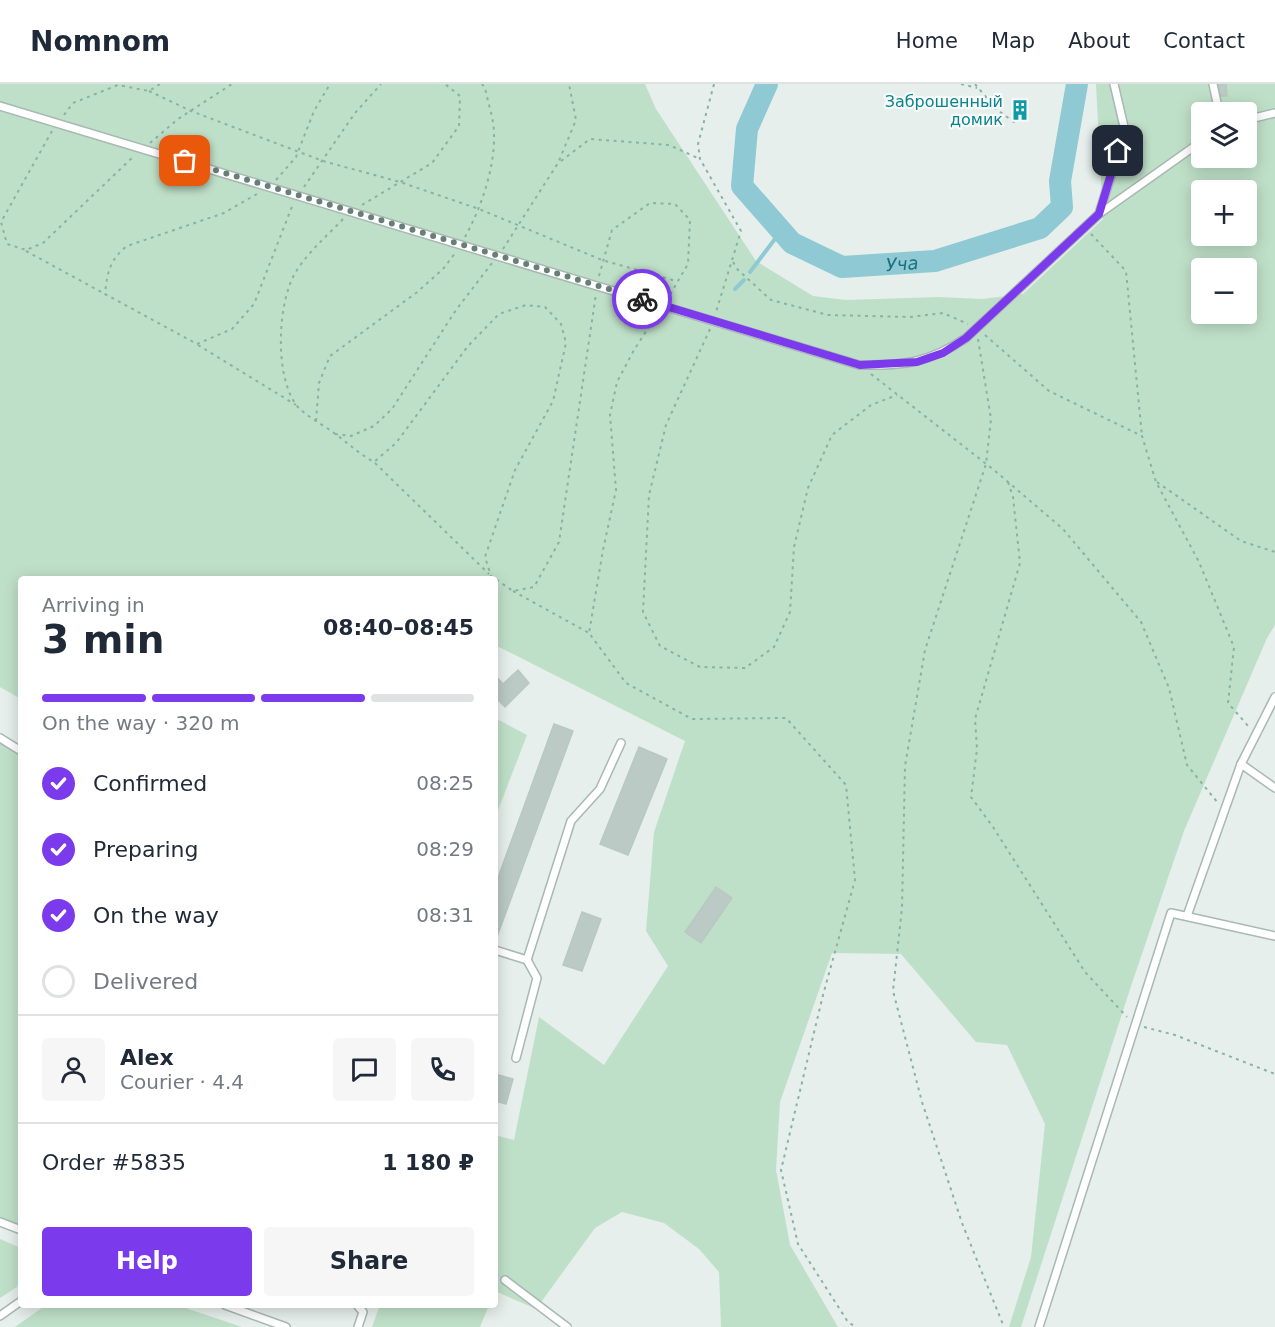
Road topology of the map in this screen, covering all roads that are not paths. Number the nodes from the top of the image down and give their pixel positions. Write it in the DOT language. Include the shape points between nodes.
graph roads {
  1 [pos="1114,84"];
  2 [pos="1213,84"];
  3 [pos="1217,102"];
  4 [pos="0,106"];
  5 [pos="1275,113"];
  6 [pos="1257,117"];
  7 [pos="1191,149"];
  8 [pos="1099,214"];
  9 [pos="1275,697"];
  10 [pos="0,738"];
  11 [pos="621,743"];
  12 [pos="18,749"];
  13 [pos="1241,764"];
  14 [pos="1275,788"];
  15 [pos="1187,916"];
  16 [pos="1275,936"];
  17 [pos="498,951"];
  18 [pos="527,960"];
  19 [pos="516,1058"];
  20 [pos="0,1222"];
  21 [pos="18,1229"];
  22 [pos="505,1280"];
  23 [pos="18,1303"];
  24 [pos="233,1308"];
  25 [pos="360,1308"];
  26 [pos="0,1316"];
  27 [pos="286,1327"];
  28 [pos="357,1327"];
  29 [pos="567,1327"];
  30 [pos="1039,1327"];
  1 -- 8 [label="lane" via="1125,131"];
  2 -- 3 [label="lane"];
  4 -- 8 [label="lane" via="860,365 917,362 943,353 977,328"];
  5 -- 6 [label="lane"];
  7 -- 8 [label="lane"];
  9 -- 13 [label="lane"];
  10 -- 12 [label="lane"];
  11 -- 18 [label="lane" via="600,789 571,821"];
  13 -- 14 [label="lane"];
  13 -- 15 [label="lane"];
  15 -- 16 [label="lane"];
  15 -- 30 [label="lane" via="1171,913"];
  17 -- 18 [label="lane"];
  18 -- 19 [label="lane" via="537,978"];
  20 -- 21 [label="lane"];
  22 -- 29 [label="lane"];
  23 -- 26 [label="lane"];
  24 -- 27 [label="lane"];
  25 -- 28 [label="lane" via="363,1312"];
}
